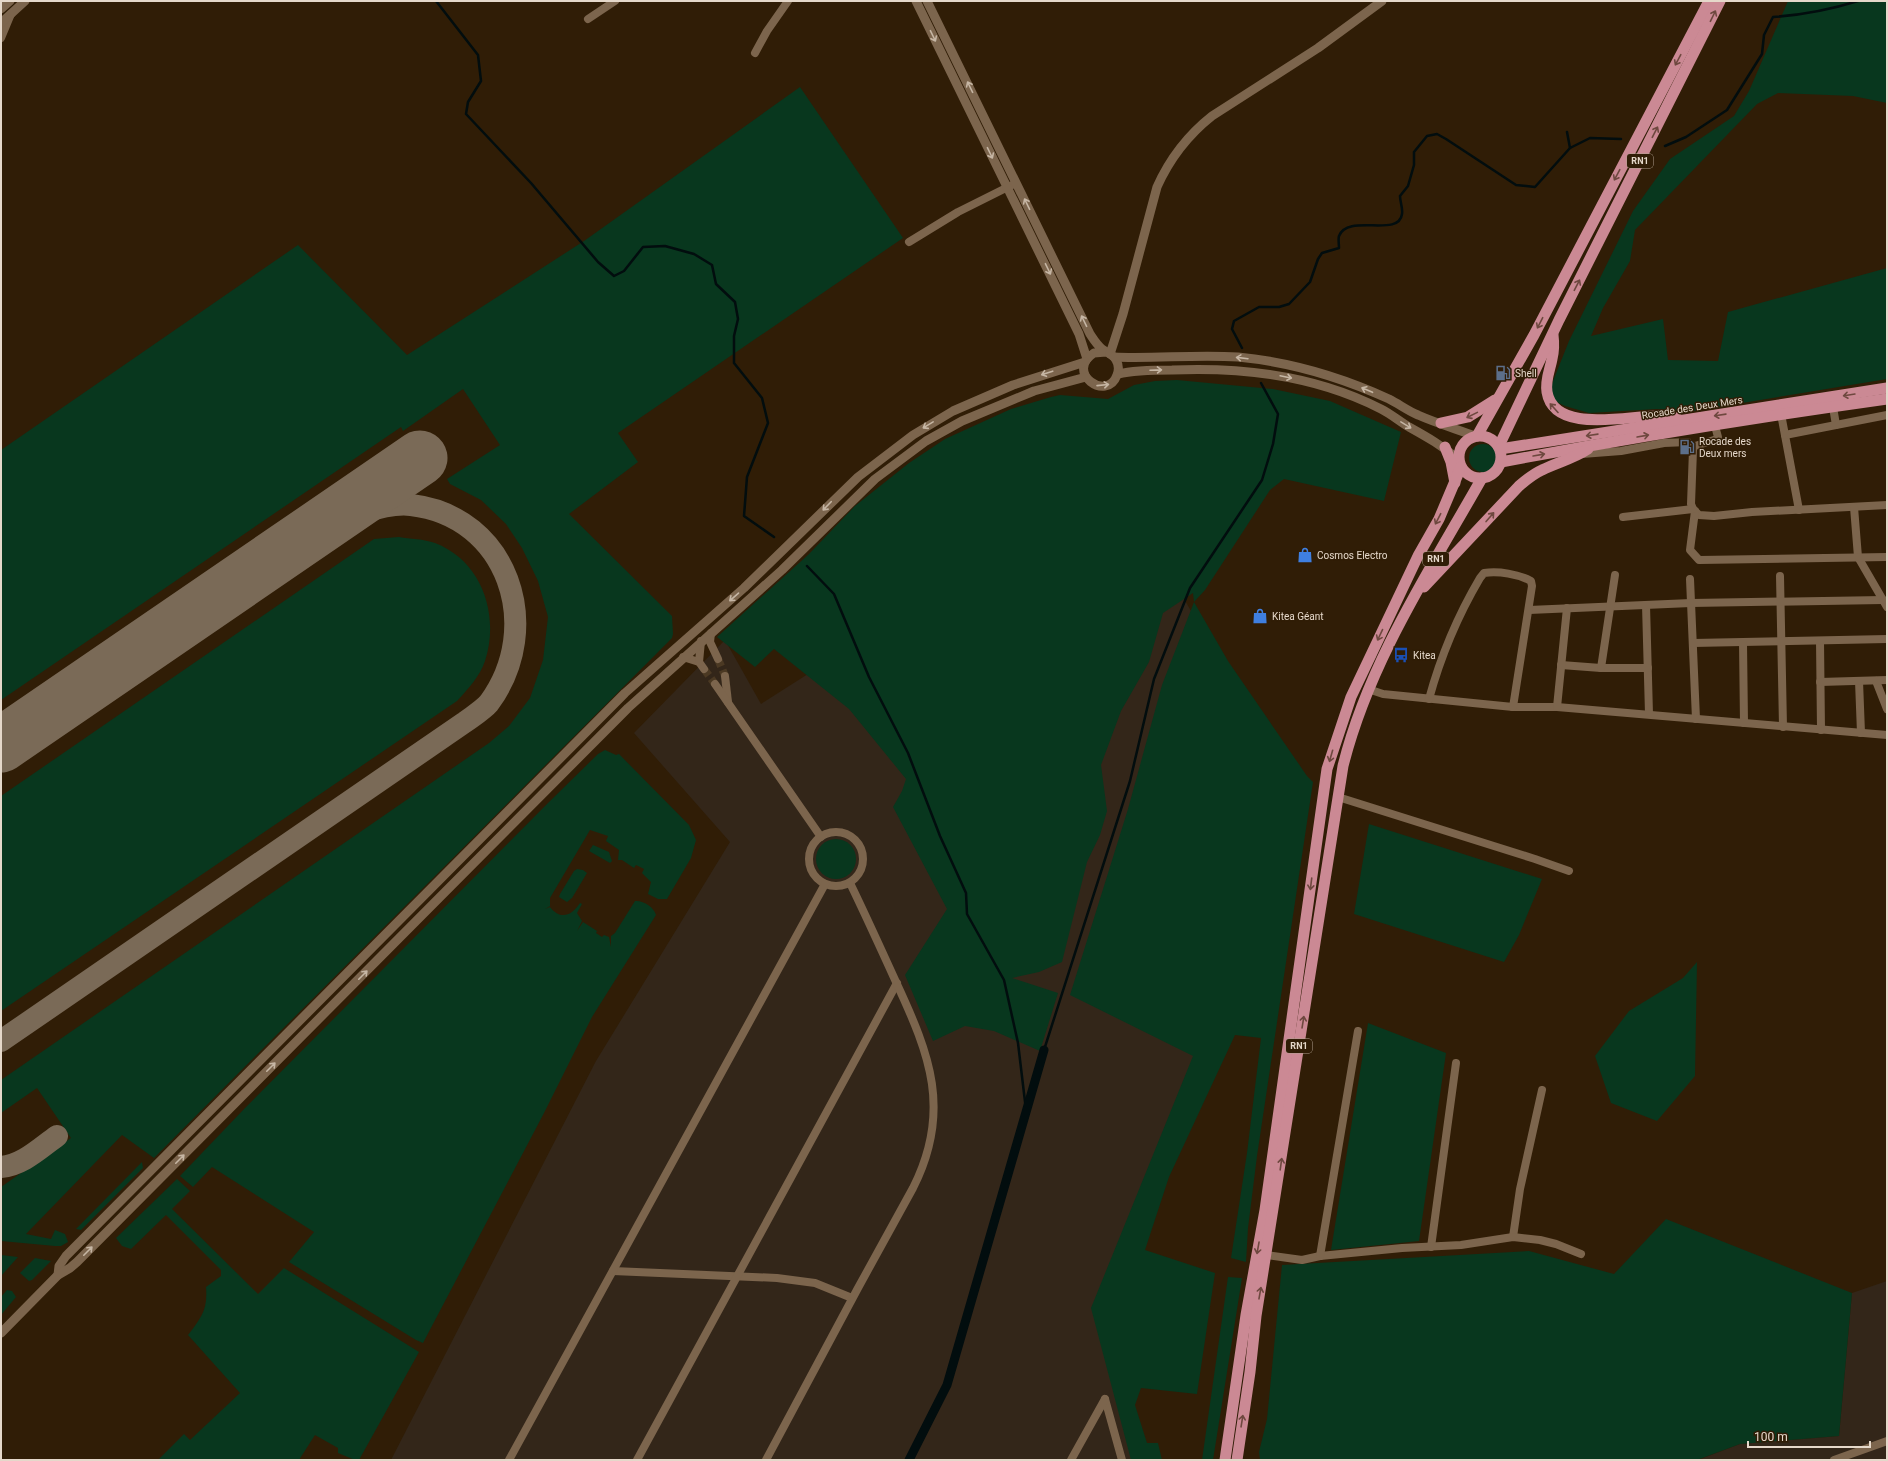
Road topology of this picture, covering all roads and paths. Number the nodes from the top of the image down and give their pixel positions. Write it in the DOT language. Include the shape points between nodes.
graph roads {
  1 [pos="10,1"];
  2 [pos="25,1"];
  3 [pos="615,1"];
  4 [pos="788,1"];
  5 [pos="916,1"];
  6 [pos="927,1"];
  7 [pos="1382,1"];
  8 [pos="1709,1"];
  9 [pos="1720,1"];
  10 [pos="1,9"];
  11 [pos="11,14"];
  12 [pos="588,19"];
  13 [pos="1,23"];
  14 [pos="1,38"];
  15 [pos="755,53"];
  16 [pos="1017,183"];
  17 [pos="1008,188"];
  18 [pos="909,242"];
  19 [pos="1553,333"];
  20 [pos="1110,354"];
  21 [pos="1086,360"];
  22 [pos="1118,374"];
  23 [pos="1086,377"];
  24 [pos="1887,388"];
  25 [pos="1498,398"];
  26 [pos="1887,399"];
  27 [pos="1833,407"];
  28 [pos="1781,414"];
  29 [pos="1887,415"];
  30 [pos="1687,420"];
  31 [pos="1441,423"];
  32 [pos="1836,425"];
  33 [pos="1716,426"];
  34 [pos="1785,435"];
  35 [pos="1476,436"];
  36 [pos="1445,447"];
  37 [pos="1499,447"];
  38 [pos="1591,447"];
  39 [pos="1692,447"];
  40 [pos="1581,454"];
  41 [pos="1501,462"];
  42 [pos="1460,463"];
  43 [pos="1482,478"];
  44 [pos="1455,484"];
  45 [pos="1887,505"];
  46 [pos="1854,507"];
  47 [pos="1694,510"];
  48 [pos="1799,510"];
  49 [pos="1623,517"];
  50 [pos="1858,557"];
  51 [pos="1887,557"];
  52 [pos="1615,575"];
  53 [pos="1780,576"];
  54 [pos="1690,579"];
  55 [pos="1415,596"];
  56 [pos="1780,602"];
  57 [pos="1692,603"];
  58 [pos="1885,603"];
  59 [pos="1646,605"];
  60 [pos="1610,606"];
  61 [pos="1567,608"];
  62 [pos="1529,610"];
  63 [pos="711,633"];
  64 [pos="1887,639"];
  65 [pos="701,641"];
  66 [pos="1820,641"];
  67 [pos="1781,642"];
  68 [pos="1693,643"];
  69 [pos="1743,643"];
  70 [pos="683,657"];
  71 [pos="718,659"];
  72 [pos="1562,665"];
  73 [pos="1601,668"];
  74 [pos="1648,668"];
  75 [pos="725,676"];
  76 [pos="1887,680"];
  77 [pos="1859,681"];
  78 [pos="1876,681"];
  79 [pos="1820,682"];
  80 [pos="715,684"];
  81 [pos="1368,689"];
  82 [pos="1429,699"];
  83 [pos="728,702"];
  84 [pos="1513,707"];
  85 [pos="1557,707"];
  86 [pos="1887,708"];
  87 [pos="1649,714"];
  88 [pos="602,717"];
  89 [pos="1696,719"];
  90 [pos="1744,723"];
  91 [pos="610,725"];
  92 [pos="591,727"];
  93 [pos="1783,727"];
  94 [pos="1821,730"];
  95 [pos="1861,733"];
  96 [pos="600,735"];
  97 [pos="1887,735"];
  98 [pos="1338,797"];
  99 [pos="821,837"];
  100 [pos="1569,871"];
  101 [pos="850,883"];
  102 [pos="825,884"];
  103 [pos="897,983"];
  104 [pos="1358,1031"];
  105 [pos="1456,1063"];
  106 [pos="1542,1090"];
  107 [pos="1513,1236"];
  108 [pos="1431,1247"];
  109 [pos="1581,1254"];
  110 [pos="1267,1255"];
  111 [pos="1320,1256"];
  112 [pos="613,1271"];
  113 [pos="58,1275"];
  114 [pos="737,1276"];
  115 [pos="852,1298"];
  116 [pos="1,1333"];
  117 [pos="1887,1441"];
  118 [pos="509,1460"];
  119 [pos="637,1460"];
  120 [pos="766,1460"];
  121 [pos="1071,1460"];
  122 [pos="1122,1460"];
  123 [pos="1225,1460"];
  124 [pos="1237,1460"];
  125 [pos="1834,1460"];
  1 -- 10 [label="street"];
  2 -- 11 [label="street"];
  3 -- 12 [label="street"];
  4 -- 15 [label="street"];
  5 -- 17 [label="street, one-way"];
  16 -- 6 [label="street, one-way"];
  7 -- 20 [label="street" via="1318,48 1212,116 1184,141 1164,171 1157,187"];
  8 -- 25 [label="highway, RN1, one-way" via="1534,335"];
  19 -- 9 [label="highway, RN1, one-way"];
  11 -- 13 [label="street"];
  11 -- 14 [label="street"];
  16 -- 17 [label="street"];
  20 -- 16 [label="street, one-way" via="1098,345 1090,334"];
  17 -- 18 [label="street" via="958,212"];
  17 -- 21 [label="street, one-way" via="1079,334"];
  30 -- 19 [label="highway, one-way" via="1657,416 1580,419 1562,415 1551,405 1546,391 1553,352"];
  19 -- 37 [label="highway, RN1"];
  20 -- 21 [label="street" via="1098,352"];
  20 -- 22 [label="street" via="1118,365"];
  31 -- 20 [label="street, one-way" via="1327,375 1268,361 1238,357"];
  21 -- 23 [label="street"];
  21 -- 88 [label="street, one-way" via="974,401 894,448 848,486 768,566 637,682"];
  23 -- 22 [label="street, one-way" via="1092,384 1100,386 1113,382"];
  22 -- 36 [label="street, one-way" via="1132,371 1212,368 1250,371 1296,380 1333,390 1381,409"];
  23 -- 63 [label="street" via="1034,391 981,411 908,453 860,492 782,570"];
  24 -- 30 [label="highway, Rocade des Deux Mers, one-way"];
  25 -- 31 [label="highway, one-way" via="1468,417"];
  25 -- 35 [label="highway, RN1"];
  26 -- 27 [label="highway, Rocade des Deux Mers"];
  27 -- 28 [label="highway, Rocade des Deux Mers"];
  27 -- 32 [label="street"];
  28 -- 33 [label="highway, Rocade des Deux Mers"];
  28 -- 34 [label="street"];
  29 -- 32 [label="street"];
  30 -- 37 [label="highway, Rocade des Deux Mers, one-way"];
  31 -- 35 [label="street"];
  32 -- 34 [label="street"];
  38 -- 33 [label="highway, Rocade des Deux Mers, one-way" via="1642,436"];
  33 -- 39 [label="street" via="1717,439"];
  34 -- 48 [label="street"];
  35 -- 37 [label="highway" via="1490,438"];
  35 -- 42 [label="highway, RN1" via="1467,440 1461,447"];
  36 -- 42 [label="street"];
  36 -- 44 [label="highway"];
  37 -- 41 [label="highway, RN1"];
  38 -- 40 [label="highway"];
  41 -- 38 [label="highway, Rocade des Deux Mers, one-way"];
  39 -- 40 [label="street" via="1688,442 1678,442"];
  39 -- 47 [label="street" via="1691,492"];
  55 -- 40 [label="highway, one-way" via="1519,486 1542,470"];
  41 -- 43 [label="highway, RN1" via="1493,474"];
  42 -- 43 [label="highway" via="1470,476"];
  42 -- 44 [label="highway, RN1"];
  43 -- 55 [label="highway, RN1"];
  44 -- 123 [label="highway, RN1, one-way" via="1351,697 1327,770 1265,1210 1246,1315"];
  45 -- 46 [label="street"];
  46 -- 48 [label="street"];
  46 -- 50 [label="street"];
  47 -- 48 [label="street" via="1699,515 1714,516"];
  47 -- 49 [label="street"];
  47 -- 50 [label="street" via="1690,550 1699,560"];
  50 -- 51 [label="street"];
  50 -- 58 [label="street"];
  52 -- 60 [label="street"];
  53 -- 56 [label="street"];
  54 -- 57 [label="street"];
  55 -- 81 [label="highway, RN1"];
  56 -- 57 [label="street"];
  56 -- 58 [label="street"];
  56 -- 67 [label="street"];
  57 -- 59 [label="street"];
  57 -- 68 [label="street"];
  59 -- 60 [label="street"];
  59 -- 74 [label="street"];
  60 -- 61 [label="street"];
  60 -- 73 [label="street"];
  61 -- 62 [label="street"];
  61 -- 72 [label="street"];
  62 -- 82 [label="street" via="1531,581 1518,576 1484,573 1460,614 1446,645"];
  62 -- 84 [label="street"];
  63 -- 65 [label="street"];
  63 -- 71 [label="street" via="710,642"];
  64 -- 66 [label="street"];
  65 -- 70 [label="street"];
  65 -- 70 [label="street" via="702,666"];
  66 -- 67 [label="street"];
  66 -- 79 [label="street"];
  67 -- 69 [label="street"];
  67 -- 93 [label="street"];
  68 -- 69 [label="street"];
  68 -- 89 [label="street"];
  69 -- 90 [label="street"];
  70 -- 91 [label="street"];
  72 -- 73 [label="street"];
  72 -- 85 [label="street"];
  73 -- 74 [label="street"];
  74 -- 87 [label="street"];
  75 -- 83 [label="street"];
  76 -- 78 [label="street"];
  77 -- 78 [label="street"];
  77 -- 79 [label="street"];
  77 -- 95 [label="street"];
  78 -- 86 [label="street"];
  79 -- 94 [label="street"];
  80 -- 83 [label="street"];
  81 -- 82 [label="street" via="1383,694"];
  81 -- 98 [label="highway, RN1" via="1347,749"];
  82 -- 84 [label="street"];
  83 -- 99 [label="street"];
  84 -- 85 [label="street"];
  85 -- 87 [label="street"];
  87 -- 89 [label="street"];
  88 -- 91 [label="street"];
  88 -- 92 [label="street"];
  89 -- 90 [label="street"];
  90 -- 93 [label="street"];
  91 -- 96 [label="street"];
  92 -- 96 [label="street"];
  92 -- 113 [label="street" via="66,1256 59,1266"];
  93 -- 94 [label="street"];
  94 -- 95 [label="street"];
  95 -- 97 [label="street"];
  113 -- 96 [label="street, one-way" via="77,1262"];
  98 -- 100 [label="street"];
  110 -- 98 [label="highway, RN1, one-way"];
  99 -- 101 [label="street" via="837,832 853,838 859,845 863,861 861,870"];
  99 -- 102 [label="street" via="813,846 809,858 813,874"];
  101 -- 102 [label="street" via="837,886"];
  101 -- 103 [label="street"];
  102 -- 112 [label="street"];
  103 -- 114 [label="street"];
  103 -- 115 [label="street" via="912,1015 931,1068 934,1107 931,1143 921,1172"];
  104 -- 111 [label="street"];
  105 -- 108 [label="street"];
  106 -- 107 [label="street" via="1520,1189"];
  107 -- 108 [label="street" via="1461,1245"];
  107 -- 109 [label="street" via="1545,1241"];
  108 -- 111 [label="street"];
  110 -- 111 [label="street" via="1302,1260"];
  124 -- 110 [label="highway, RN1, one-way" via="1256,1316"];
  112 -- 114 [label="street"];
  112 -- 118 [label="street"];
  113 -- 116 [label="street"];
  114 -- 115 [label="street" via="815,1283"];
  114 -- 119 [label="street"];
  115 -- 120 [label="street"];
  117 -- 125 [label="street"];
  121 -- 122 [label="street" via="1105,1399"];
}
